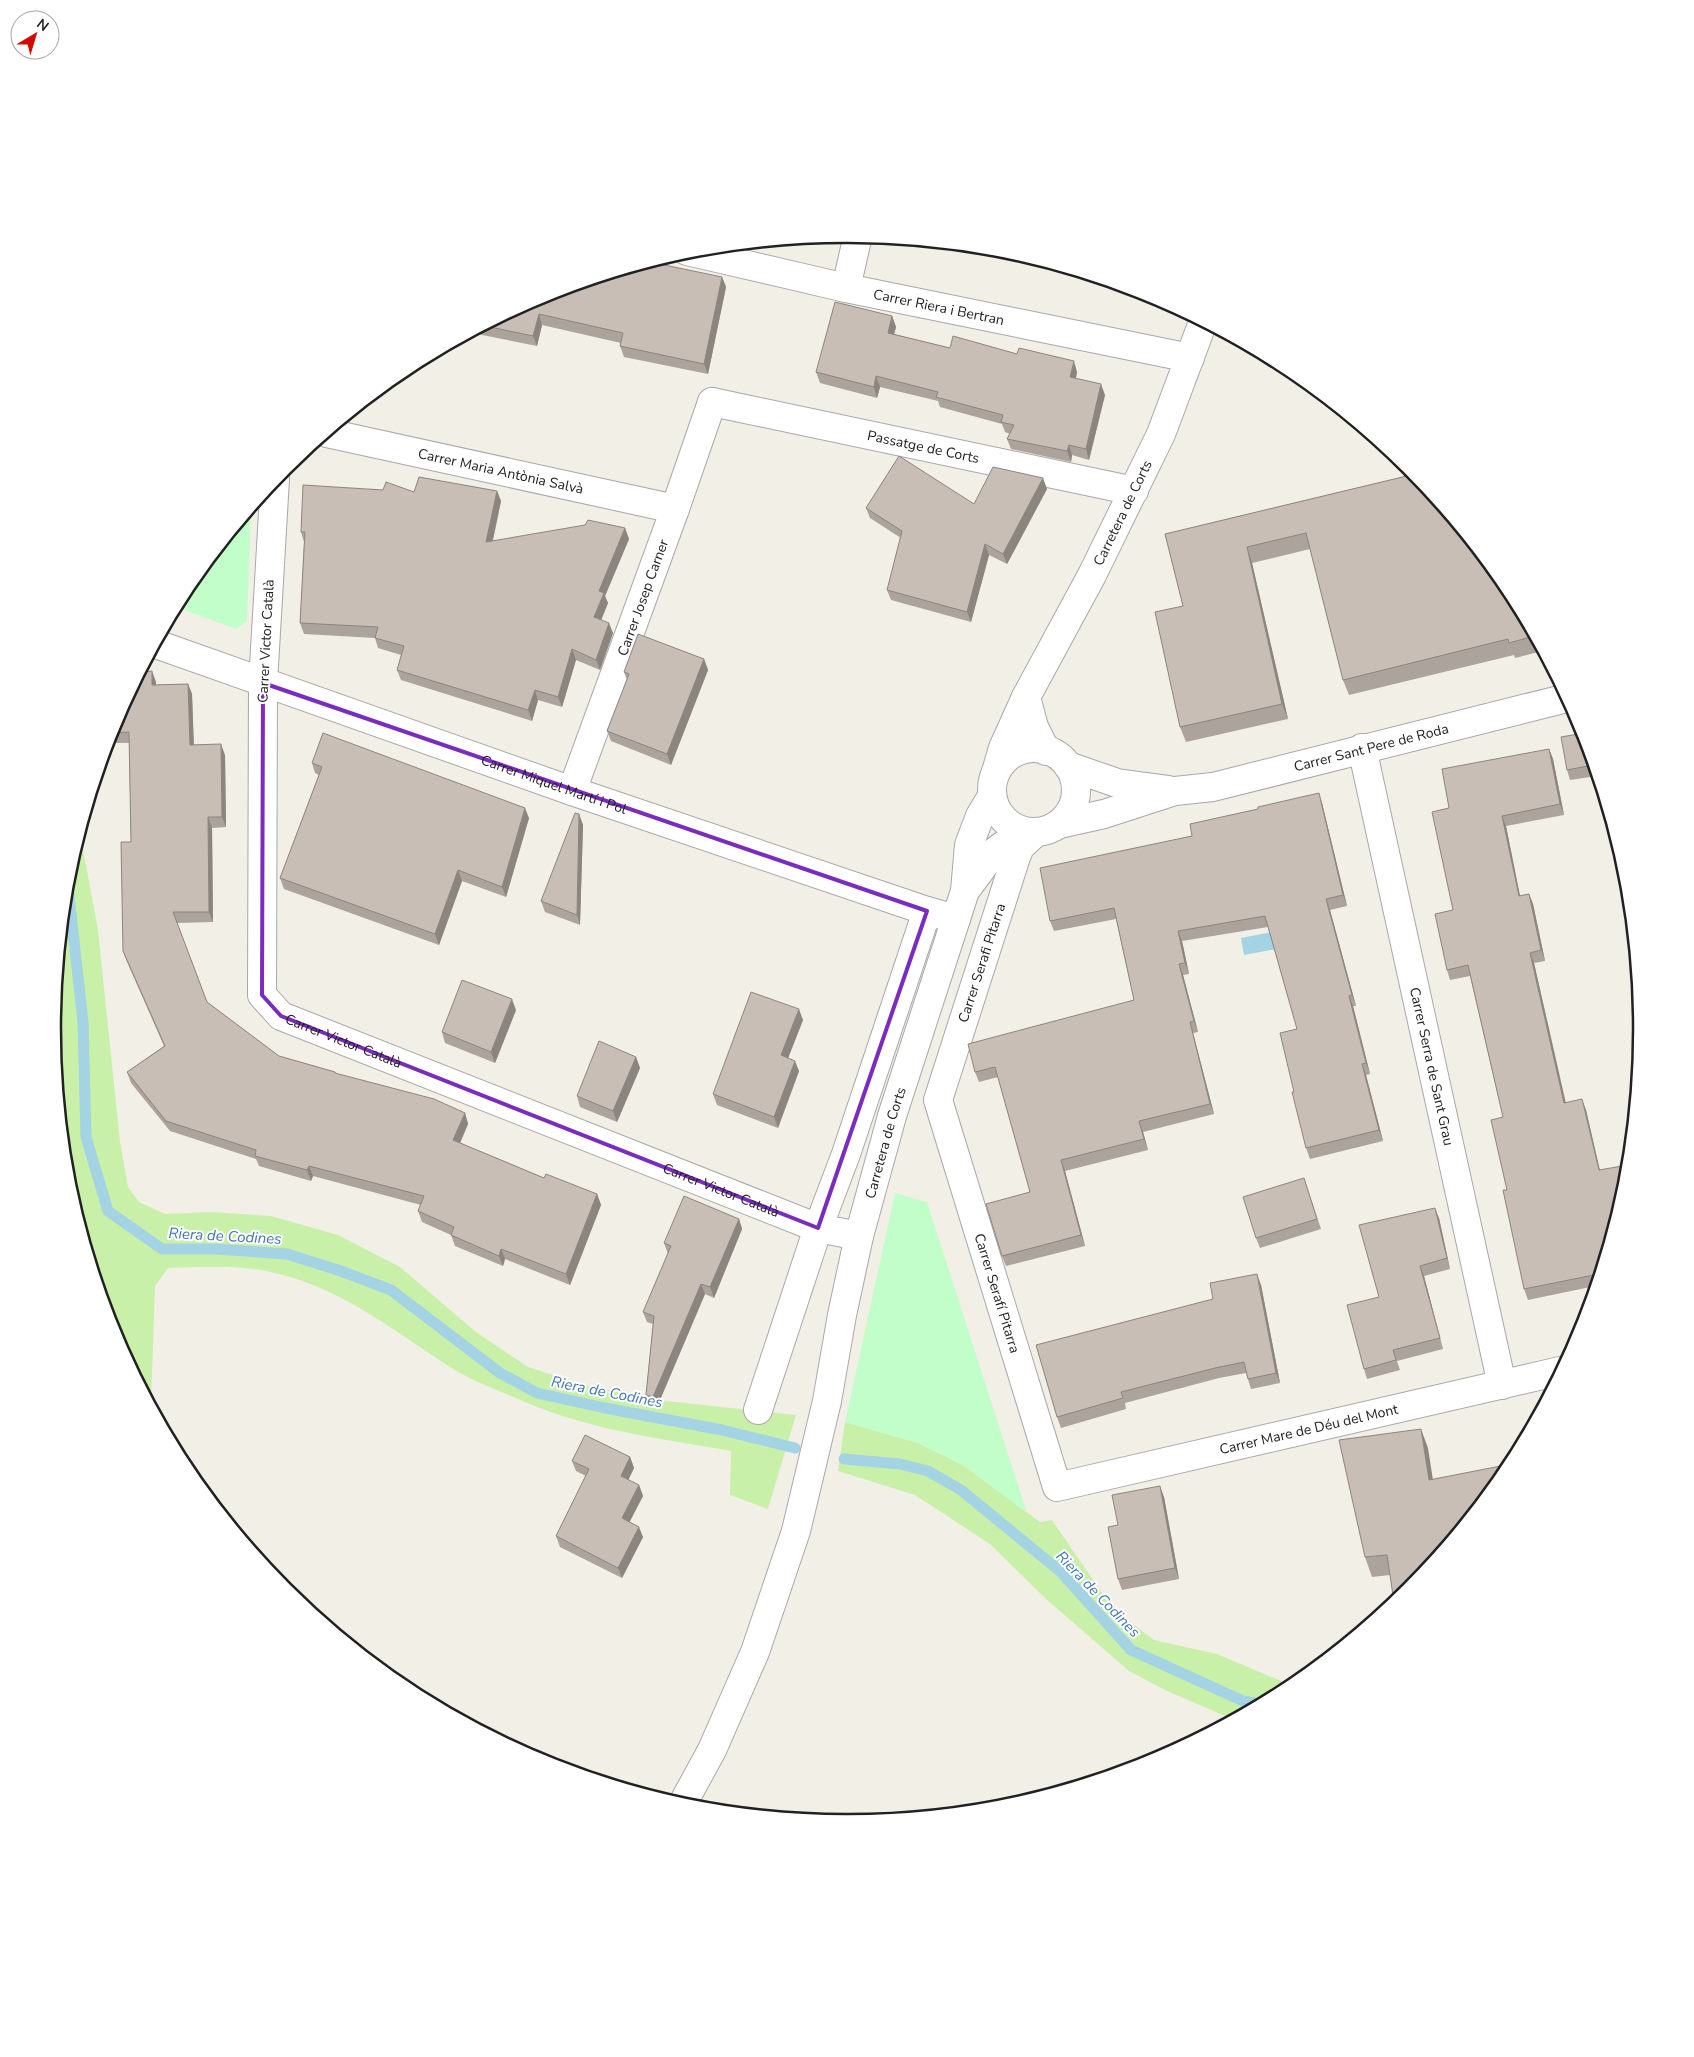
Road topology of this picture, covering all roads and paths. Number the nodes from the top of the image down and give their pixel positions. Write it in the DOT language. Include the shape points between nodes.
graph roads {
  1 [pos="856,243"];
  2 [pos="707,256"];
  3 [pos="846,288"];
  4 [pos="1201,327"];
  5 [pos="1190,358"];
  6 [pos="712,402"];
  7 [pos="333,434"];
  8 [pos="274,491"];
  9 [pos="1134,492"];
  10 [pos="675,509"];
  11 [pos="161,646"];
  12 [pos="263,683"];
  13 [pos="1026,697"];
  14 [pos="1560,700"];
  15 [pos="1362,748"];
  16 [pos="1057,758"];
  17 [pos="994,784"];
  18 [pos="572,791"];
  19 [pos="1175,791"];
  20 [pos="1040,829"];
  21 [pos="965,891"];
  22 [pos="926,911"];
  23 [pos="956,919"];
  24 [pos="938,1100"];
  25 [pos="818,1228"];
  26 [pos="859,1236"];
  27 [pos="1553,1374"];
  28 [pos="1502,1385"];
  29 [pos="758,1410"];
  30 [pos="1057,1487"];
  31 [pos="686,1797"];
  1 -- 3 [label="street"];
  2 -- 3 [label="street, Carrer Riera i Bertran"];
  3 -- 5 [label="street, Carrer Riera i Bertran"];
  4 -- 5 [label="street, Carretera de Corts"];
  5 -- 9 [label="street, Carretera de Corts" via="1161,434"];
  6 -- 9 [label="street, Passatge de Corts"];
  6 -- 10 [label="street, Carrer Josep Carner"];
  7 -- 10 [label="street, Carrer Maria Antònia Salvà"];
  8 -- 12 [label="street, Carrer Victor Català"];
  9 -- 13 [label="street, Carretera de Corts"];
  10 -- 18 [label="street, Carrer Josep Carner"];
  11 -- 12 [label="street, Carrer Miquel Martí i Pol"];
  12 -- 18 [label="street, Carrer Miquel Martí i Pol"];
  12 -- 25 [label="street, Carrer Victor Català" via="262,995 281,1016"];
  13 -- 16 [label="street" via="1034,727"];
  13 -- 17 [label="street, Carretera de Corts" via="1003,748"];
  14 -- 15 [label="street, Carrer Sant Pere de Roda"];
  15 -- 19 [label="street, Carrer Sant Pere de Roda" via="1213,787"];
  15 -- 28 [label="street, Carrer Serra de Sant Grau"];
  16 -- 17 [label="street" via="1031,749 1017,752 1005,760"];
  16 -- 19 [label="street, Carrer Sant Pere de Roda" via="1117,783"];
  16 -- 20 [label="street" via="1074,781 1075,797 1070,812"];
  17 -- 20 [label="street" via="995,805 1006,821"];
  17 -- 21 [label="street, Carretera de Corts" via="968,845"];
  18 -- 22 [label="street, Carrer Miquel Martí i Pol"];
  19 -- 20 [label="street, Carrer Sant Pere de Roda" via="1104,814"];
  20 -- 21 [label="street, Carretera de Corts" via="994,852"];
  20 -- 24 [label="street, Carrer Serafi Pitarra" via="1020,848 1016,857"];
  21 -- 23 [label="street, Carretera de Corts"];
  22 -- 23 [label="street, Carrer Miquel Martí i Pol"];
  22 -- 25 [label="street" via="846,1154"];
  23 -- 26 [label="street, Carretera de Corts" via="892,1116"];
  24 -- 30 [label="street, Carrer Serafí Pitarra"];
  25 -- 26 [label="street, Carrer Victor Català"];
  25 -- 29 [label="street"];
  26 -- 31 [label="street, Carretera de Corts" via="827,1401 796,1531 755,1652 712,1750"];
  27 -- 28 [label="street, Carrer Mare de Déu del Mont"];
  28 -- 30 [label="street, Carrer Mare de Déu del Mont"];
}
